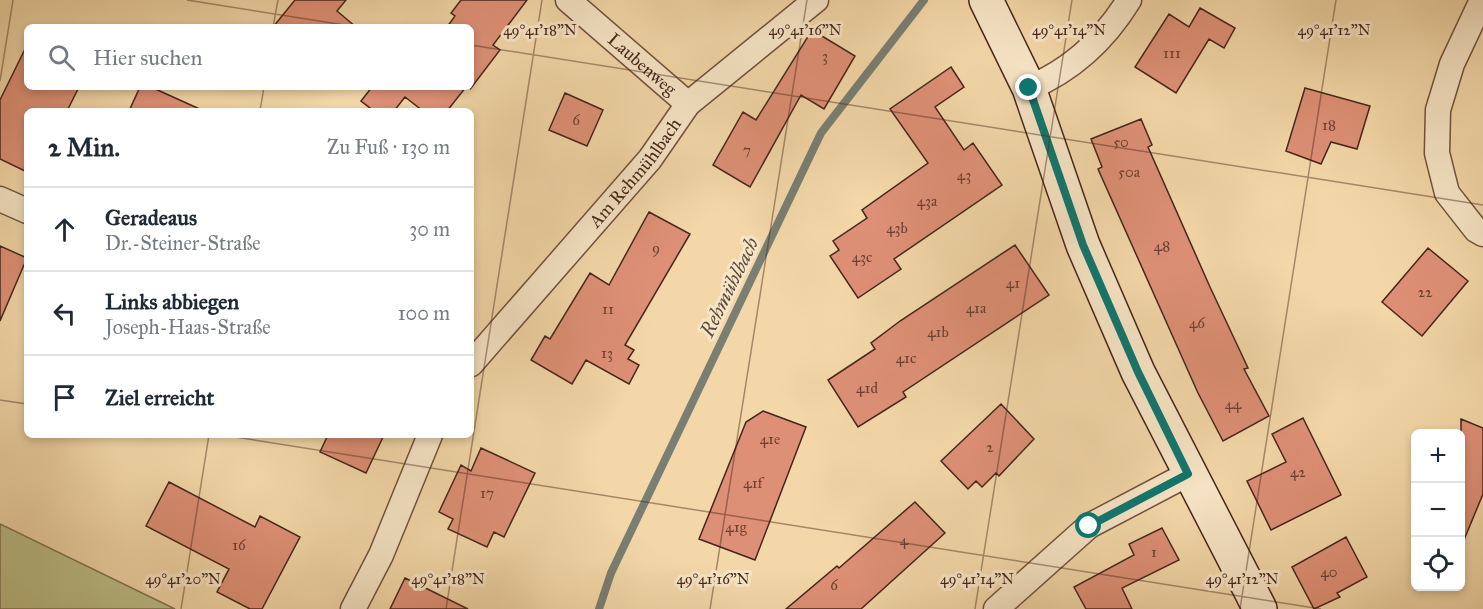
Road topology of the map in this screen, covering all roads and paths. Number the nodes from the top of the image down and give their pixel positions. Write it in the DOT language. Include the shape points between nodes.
graph roads {
  1 [pos="568,0"];
  2 [pos="816,0"];
  3 [pos="986,0"];
  4 [pos="1129,0"];
  5 [pos="1482,0"];
  6 [pos="1029,88"];
  7 [pos="688,104"];
  8 [pos="0,199"];
  9 [pos="24,210"];
  10 [pos="1483,234"];
  11 [pos="474,361"];
  12 [pos="429,438"];
  13 [pos="1188,474"];
  14 [pos="353,609"];
  15 [pos="996,609"];
  16 [pos="1260,609"];
  1 -- 7 [label="street, Laubenweg"];
  2 -- 7 [label="street, Am Rehmühlbach"];
  3 -- 6 [label="street"];
  4 -- 6 [label="street" via="1111,29 1057,76"];
  5 -- 10 [label="street" via="1452,64 1441,100 1437,153 1447,193"];
  6 -- 13 [label="street" via="1083,245"];
  7 -- 11 [label="street, Am Rehmühlbach" via="650,159"];
  8 -- 9 [label="street"];
  12 -- 14 [label="street" via="381,555"];
  13 -- 15 [label="street" via="1089,526"];
  13 -- 16 [label="street"];
}
